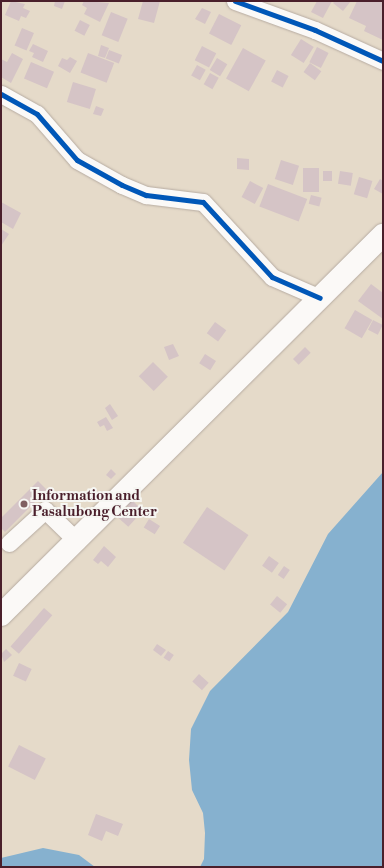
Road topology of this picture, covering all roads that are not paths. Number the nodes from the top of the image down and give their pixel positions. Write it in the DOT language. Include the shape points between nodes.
graph roads {
  1 [pos="235,1"];
  2 [pos="383,61"];
  3 [pos="1,94"];
  4 [pos="383,235"];
  5 [pos="320,298"];
  6 [pos="77,540"];
  7 [pos="8,543"];
  8 [pos="2,612"];
  1 -- 2 [label="street" via="315,30"];
  3 -- 5 [label="street" via="37,114 77,160 115,181 146,195 203,202 272,277"];
  4 -- 5 [label="highway"];
  5 -- 6 [label="highway"];
  6 -- 7 [label="street" via="45,510"];
  6 -- 8 [label="highway"];
}
